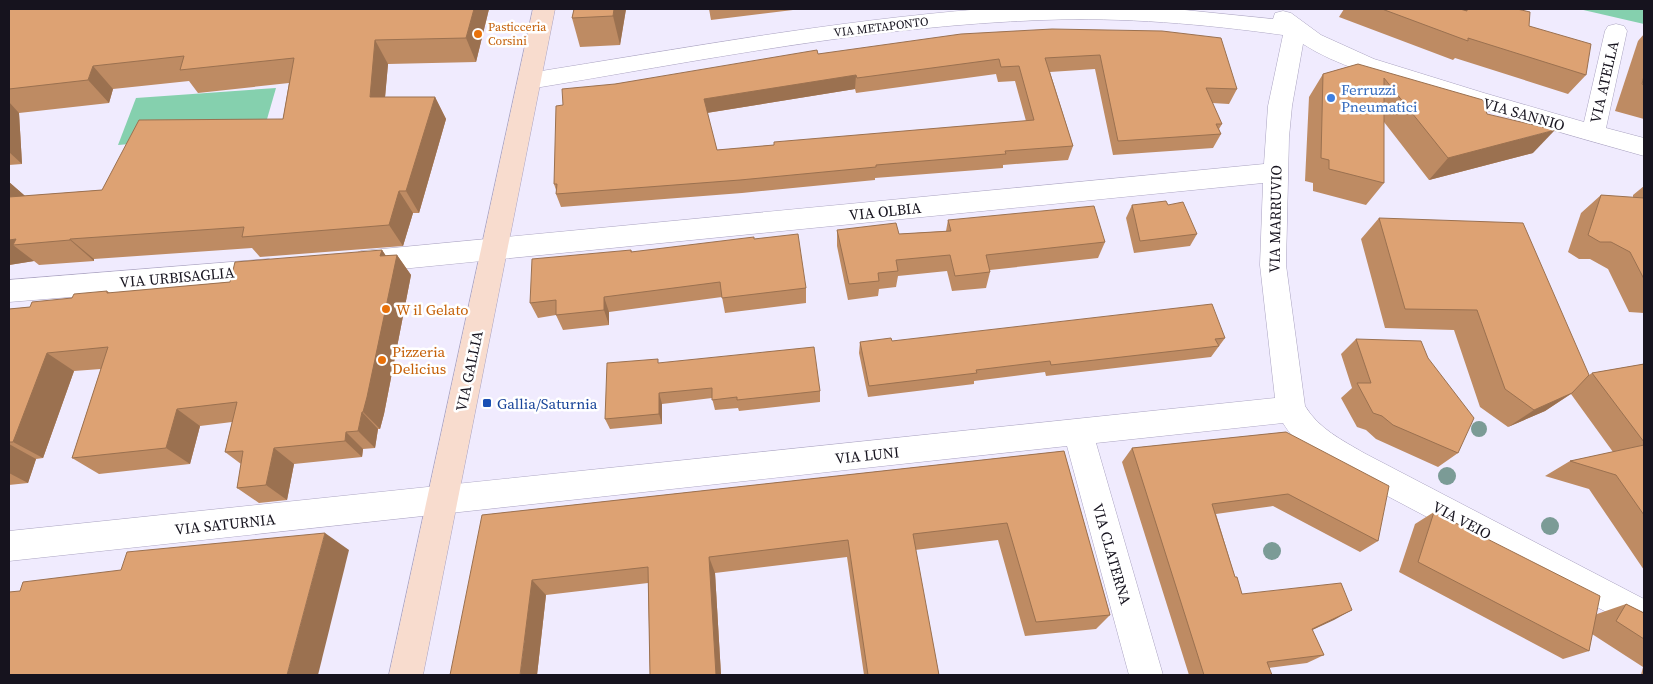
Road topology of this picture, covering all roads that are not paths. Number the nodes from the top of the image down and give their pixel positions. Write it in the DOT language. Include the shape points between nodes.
graph roads {
  1 [pos="544,9"];
  2 [pos="1273,9"];
  3 [pos="1295,30"];
  4 [pos="1616,31"];
  5 [pos="529,81"];
  6 [pos="1593,133"];
  7 [pos="1644,147"];
  8 [pos="1276,172"];
  9 [pos="494,250"];
  10 [pos="340,264"];
  11 [pos="292,268"];
  12 [pos="9,291"];
  13 [pos="1291,409"];
  14 [pos="1078,433"];
  15 [pos="442,500"];
  16 [pos="9,546"];
  17 [pos="1644,616"];
  18 [pos="406,675"];
  19 [pos="1146,675"];
  1 -- 5 [label="main road, VIA GALLIA"];
  2 -- 3 [label="street"];
  3 -- 5 [label="street, VIA METAPONTO" via="1137,14 1010,14 906,22"];
  3 -- 6 [label="street, VIA SANNIO" via="1362,63"];
  3 -- 8 [label="street, VIA MARRUVIO" via="1280,106"];
  4 -- 6 [label="street, VIA ATELLA"];
  5 -- 9 [label="main road, VIA GALLIA"];
  6 -- 7 [label="street, VIA SANNIO"];
  8 -- 9 [label="street, VIA OLBIA"];
  8 -- 13 [label="street, VIA MARRUVIO" via="1274,273"];
  9 -- 10 [label="street"];
  9 -- 15 [label="main road, VIA GALLIA"];
  11 -- 12 [label="street, VIA URBISAGLIA"];
  13 -- 14 [label="street, VIA LUNI"];
  13 -- 17 [label="street, VIA VEIO" via="1310,435 1354,463"];
  14 -- 15 [label="street, VIA LUNI"];
  14 -- 19 [label="street, VIA CLATERNA"];
  15 -- 16 [label="street, VIA SATURNIA"];
  15 -- 18 [label="main road, VIA GALLIA"];
}
